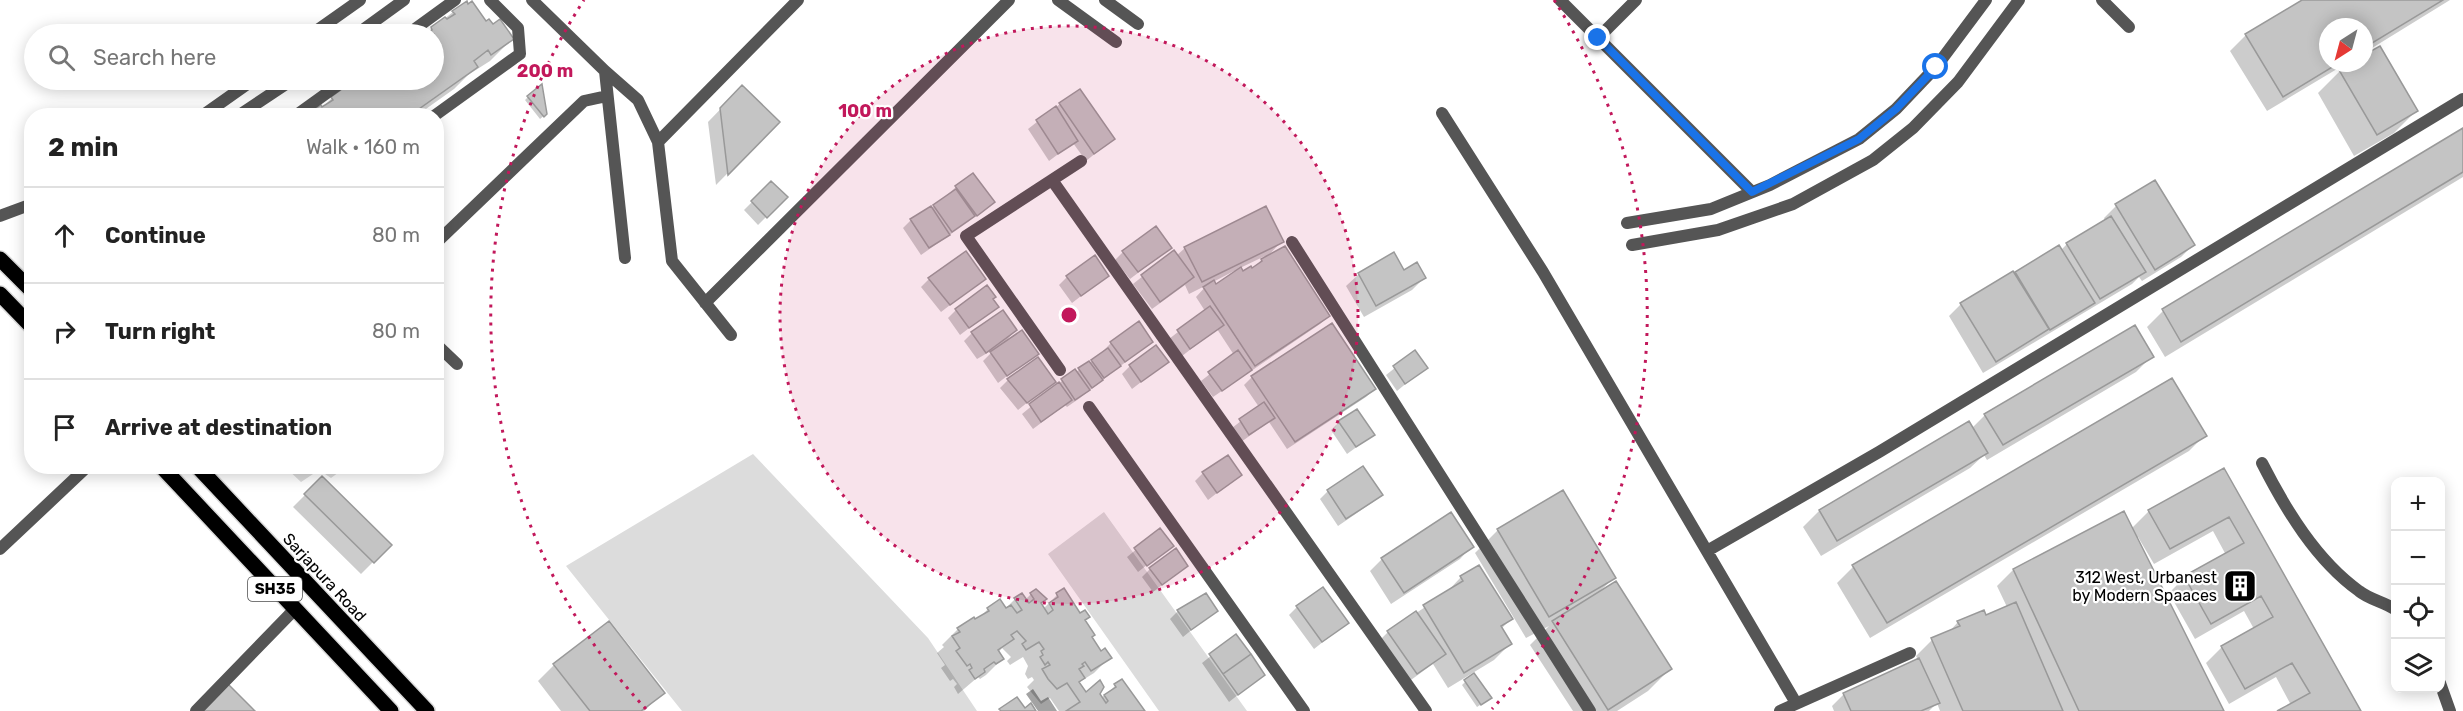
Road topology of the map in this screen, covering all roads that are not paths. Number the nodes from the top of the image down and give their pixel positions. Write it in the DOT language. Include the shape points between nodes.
graph roads {
  1 [pos="360,0"];
  2 [pos="404,0"];
  3 [pos="456,0"];
  4 [pos="490,0"];
  5 [pos="532,0"];
  6 [pos="798,0"];
  7 [pos="1009,0"];
  8 [pos="1058,0"];
  9 [pos="1105,0"];
  10 [pos="1560,0"];
  11 [pos="1636,0"];
  12 [pos="1986,0"];
  13 [pos="2019,0"];
  14 [pos="2102,0"];
  15 [pos="326,24"];
  16 [pos="371,24"];
  17 [pos="422,24"];
  18 [pos="1138,24"];
  19 [pos="2129,27"];
  20 [pos="1598,38"];
  21 [pos="1116,42"];
  22 [pos="604,71"];
  23 [pos="239,90"];
  24 [pos="277,90"];
  25 [pos="331,90"];
  26 [pos="607,96"];
  27 [pos="2463,99"];
  28 [pos="213,108"];
  29 [pos="250,108"];
  30 [pos="306,108"];
  31 [pos="444,109"];
  32 [pos="1442,113"];
  33 [pos="658,142"];
  34 [pos="1081,161"];
  35 [pos="1052,180"];
  36 [pos="1752,192"];
  37 [pos="24,207"];
  38 [pos="0,216"];
  39 [pos="1627,223"];
  40 [pos="444,235"];
  41 [pos="1292,242"];
  42 [pos="1632,244"];
  43 [pos="625,258"];
  44 [pos="0,259"];
  45 [pos="24,283"];
  46 [pos="0,294"];
  47 [pos="705,303"];
  48 [pos="24,319"];
  49 [pos="731,335"];
  50 [pos="444,352"];
  51 [pos="457,364"];
  52 [pos="1060,370"];
  53 [pos="1089,407"];
  54 [pos="2262,464"];
  55 [pos="80,474"];
  56 [pos="168,474"];
  57 [pos="204,474"];
  58 [pos="0,549"];
  59 [pos="1707,551"];
  60 [pos="2391,608"];
  61 [pos="294,610"];
  62 [pos="1910,653"];
  63 [pos="2444,693"];
  64 [pos="1796,703"];
  65 [pos="196,711"];
  66 [pos="391,711"];
  67 [pos="428,711"];
  68 [pos="1304,711"];
  69 [pos="1426,711"];
  70 [pos="1590,711"];
  71 [pos="1780,711"];
  72 [pos="2450,711"];
  1 -- 15 [label="street"];
  2 -- 16 [label="street"];
  3 -- 17 [label="street"];
  4 -- 31 [label="street" via="518,28 520,54"];
  5 -- 22 [label="street"];
  6 -- 33 [label="street"];
  7 -- 47 [label="street"];
  8 -- 21 [label="street"];
  9 -- 18 [label="street"];
  10 -- 20 [label="street"];
  11 -- 20 [label="street"];
  12 -- 36 [label="street" via="1936,67 1896,109 1859,139"];
  13 -- 42 [label="street" via="1958,82 1913,128 1873,160 1772,212 1718,230"];
  14 -- 19 [label="street"];
  20 -- 36 [label="street"];
  22 -- 26 [label="street"];
  22 -- 33 [label="street" via="638,100"];
  23 -- 28 [label="street"];
  24 -- 29 [label="street"];
  25 -- 30 [label="street"];
  26 -- 40 [label="street" via="584,100"];
  26 -- 43 [label="street"];
  27 -- 59 [label="street" via="1889,446"];
  32 -- 59 [label="street" via="1543,272"];
  33 -- 47 [label="street" via="672,261"];
  34 -- 35 [label="street"];
  35 -- 52 [label="street" via="966,236"];
  35 -- 69 [label="street"];
  36 -- 39 [label="street" via="1711,209"];
  37 -- 38 [label="street"];
  41 -- 70 [label="street"];
  44 -- 45 [label="main road"];
  46 -- 48 [label="main road"];
  47 -- 49 [label="street"];
  50 -- 51 [label="street"];
  53 -- 68 [label="street"];
  54 -- 60 [label="street" via="2281,500 2330,568 2361,593"];
  55 -- 58 [label="street"];
  56 -- 61 [label="main road, SH35"];
  57 -- 67 [label="main road, Sarjapura Road"];
  59 -- 64 [label="street"];
  61 -- 65 [label="street"];
  61 -- 66 [label="main road, SH35"];
  62 -- 64 [label="street"];
  63 -- 72 [label="street"];
  64 -- 71 [label="street"];
}
